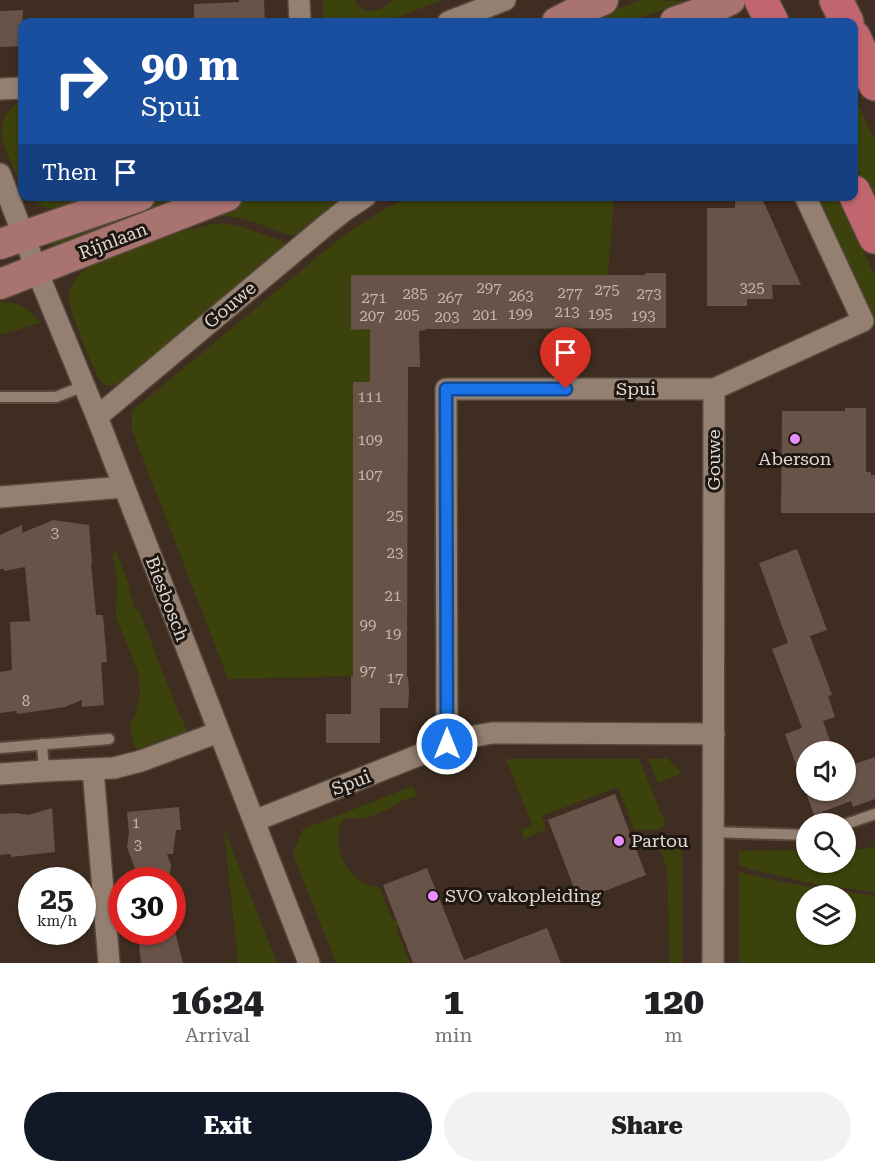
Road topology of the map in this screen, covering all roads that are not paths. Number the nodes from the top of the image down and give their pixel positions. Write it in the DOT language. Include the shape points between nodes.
graph roads {
  1 [pos="299,0"];
  2 [pos="505,0"];
  3 [pos="603,0"];
  4 [pos="730,0"];
  5 [pos="761,0"];
  6 [pos="836,0"];
  7 [pos="300,18"];
  8 [pos="458,18"];
  9 [pos="565,18"];
  10 [pos="686,18"];
  11 [pos="770,18"];
  12 [pos="845,18"];
  13 [pos="858,46"];
  14 [pos="875,84"];
  15 [pos="18,88"];
  16 [pos="0,89"];
  17 [pos="0,174"];
  18 [pos="125,201"];
  19 [pos="214,201"];
  20 [pos="359,201"];
  21 [pos="807,201"];
  22 [pos="858,201"];
  23 [pos="875,237"];
  24 [pos="12,240"];
  25 [pos="37,270"];
  26 [pos="0,284"];
  27 [pos="84,386"];
  28 [pos="714,389"];
  29 [pos="0,397"];
  30 [pos="97,417"];
  31 [pos="124,487"];
  32 [pos="0,497"];
  33 [pos="219,732"];
  34 [pos="714,734"];
  35 [pos="109,739"];
  36 [pos="42,744"];
  37 [pos="447,744"];
  38 [pos="0,748"];
  39 [pos="93,769"];
  40 [pos="44,771"];
  41 [pos="0,774"];
  42 [pos="875,814"];
  43 [pos="254,821"];
  44 [pos="856,821"];
  45 [pos="713,832"];
  46 [pos="796,835"];
  47 [pos="109,963"];
  48 [pos="309,963"];
  49 [pos="713,963"];
  1 -- 7 [label="street"];
  2 -- 8 [label="street"];
  3 -- 9 [label="street"];
  4 -- 10 [label="street"];
  5 -- 11 [label="main road"];
  6 -- 12 [label="main road"];
  13 -- 14 [label="main road"];
  15 -- 16 [label="street"];
  17 -- 24 [label="street, Biesbosch"];
  18 -- 24 [label="street, Rijnlaan"];
  19 -- 25 [label="street, Rijnlaan"];
  20 -- 30 [label="street, Gouwe"];
  21 -- 28 [label="street" via="863,321"];
  22 -- 23 [label="main road"];
  24 -- 25 [label="street, Biesbosch"];
  25 -- 26 [label="street, Rijnlaan"];
  25 -- 27 [label="street, Biesbosch"];
  27 -- 29 [label="lane" via="56,397"];
  27 -- 30 [label="street, Biesbosch"];
  28 -- 34 [label="street, Gouwe"];
  28 -- 37 [label="street, Spui" via="446,389"];
  30 -- 31 [label="street, Biesbosch"];
  31 -- 32 [label="street"];
  31 -- 33 [label="street, Biesbosch"];
  33 -- 39 [label="street" via="141,761"];
  33 -- 43 [label="street, Biesbosch"];
  34 -- 37 [label="street, Spui" via="492,732"];
  34 -- 45 [label="street, Gouwe"];
  35 -- 36 [label="lane"];
  36 -- 38 [label="lane"];
  36 -- 40 [label="lane"];
  37 -- 43 [label="street, Spui"];
  39 -- 40 [label="street"];
  39 -- 47 [label="street"];
  40 -- 41 [label="street"];
  42 -- 44 [label="lane"];
  43 -- 48 [label="street, Biesbosch"];
  45 -- 46 [label="lane"];
  45 -- 49 [label="street, Gouwe"];
}
